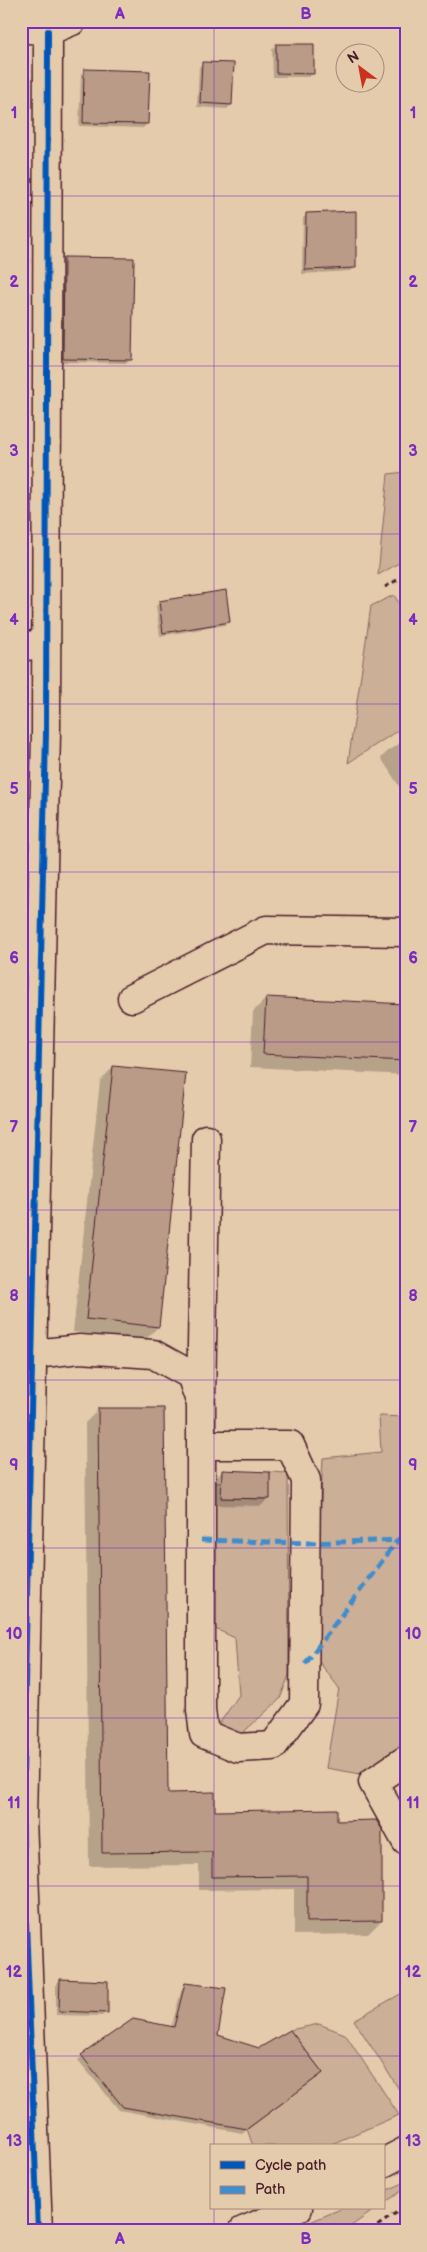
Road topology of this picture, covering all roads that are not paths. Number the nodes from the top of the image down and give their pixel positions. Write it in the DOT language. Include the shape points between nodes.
graph roads {
  1 [pos="60,26"];
  2 [pos="21,28"];
  3 [pos="34,645"];
  4 [pos="406,932"];
  5 [pos="132,998"];
  6 [pos="206,1139"];
  7 [pos="34,1354"];
  8 [pos="201,1404"];
  9 [pos="201,1445"];
  10 [pos="406,1760"];
  11 [pos="406,1841"];
  12 [pos="406,2152"];
  13 [pos="384,2163"];
  14 [pos="293,2210"];
  15 [pos="38,2231"];
  16 [pos="243,2231"];
  1 -- 2 [label="street"];
  1 -- 3 [label="street"];
  3 -- 7 [label="street"];
  4 -- 5 [label="street" via="266,930"];
  6 -- 8 [label="street"];
  7 -- 8 [label="street" via="80,1349 153,1354 191,1375"];
  7 -- 15 [label="street" via="22,1819"];
  8 -- 9 [label="street"];
  9 -- 9 [label="street" via="201,1710 204,1734 238,1748 273,1746 304,1704 306,1480 290,1445"];
  10 -- 11 [label="street" via="373,1782"];
  12 -- 13 [label="street"];
  14 -- 16 [label="street"];
}
